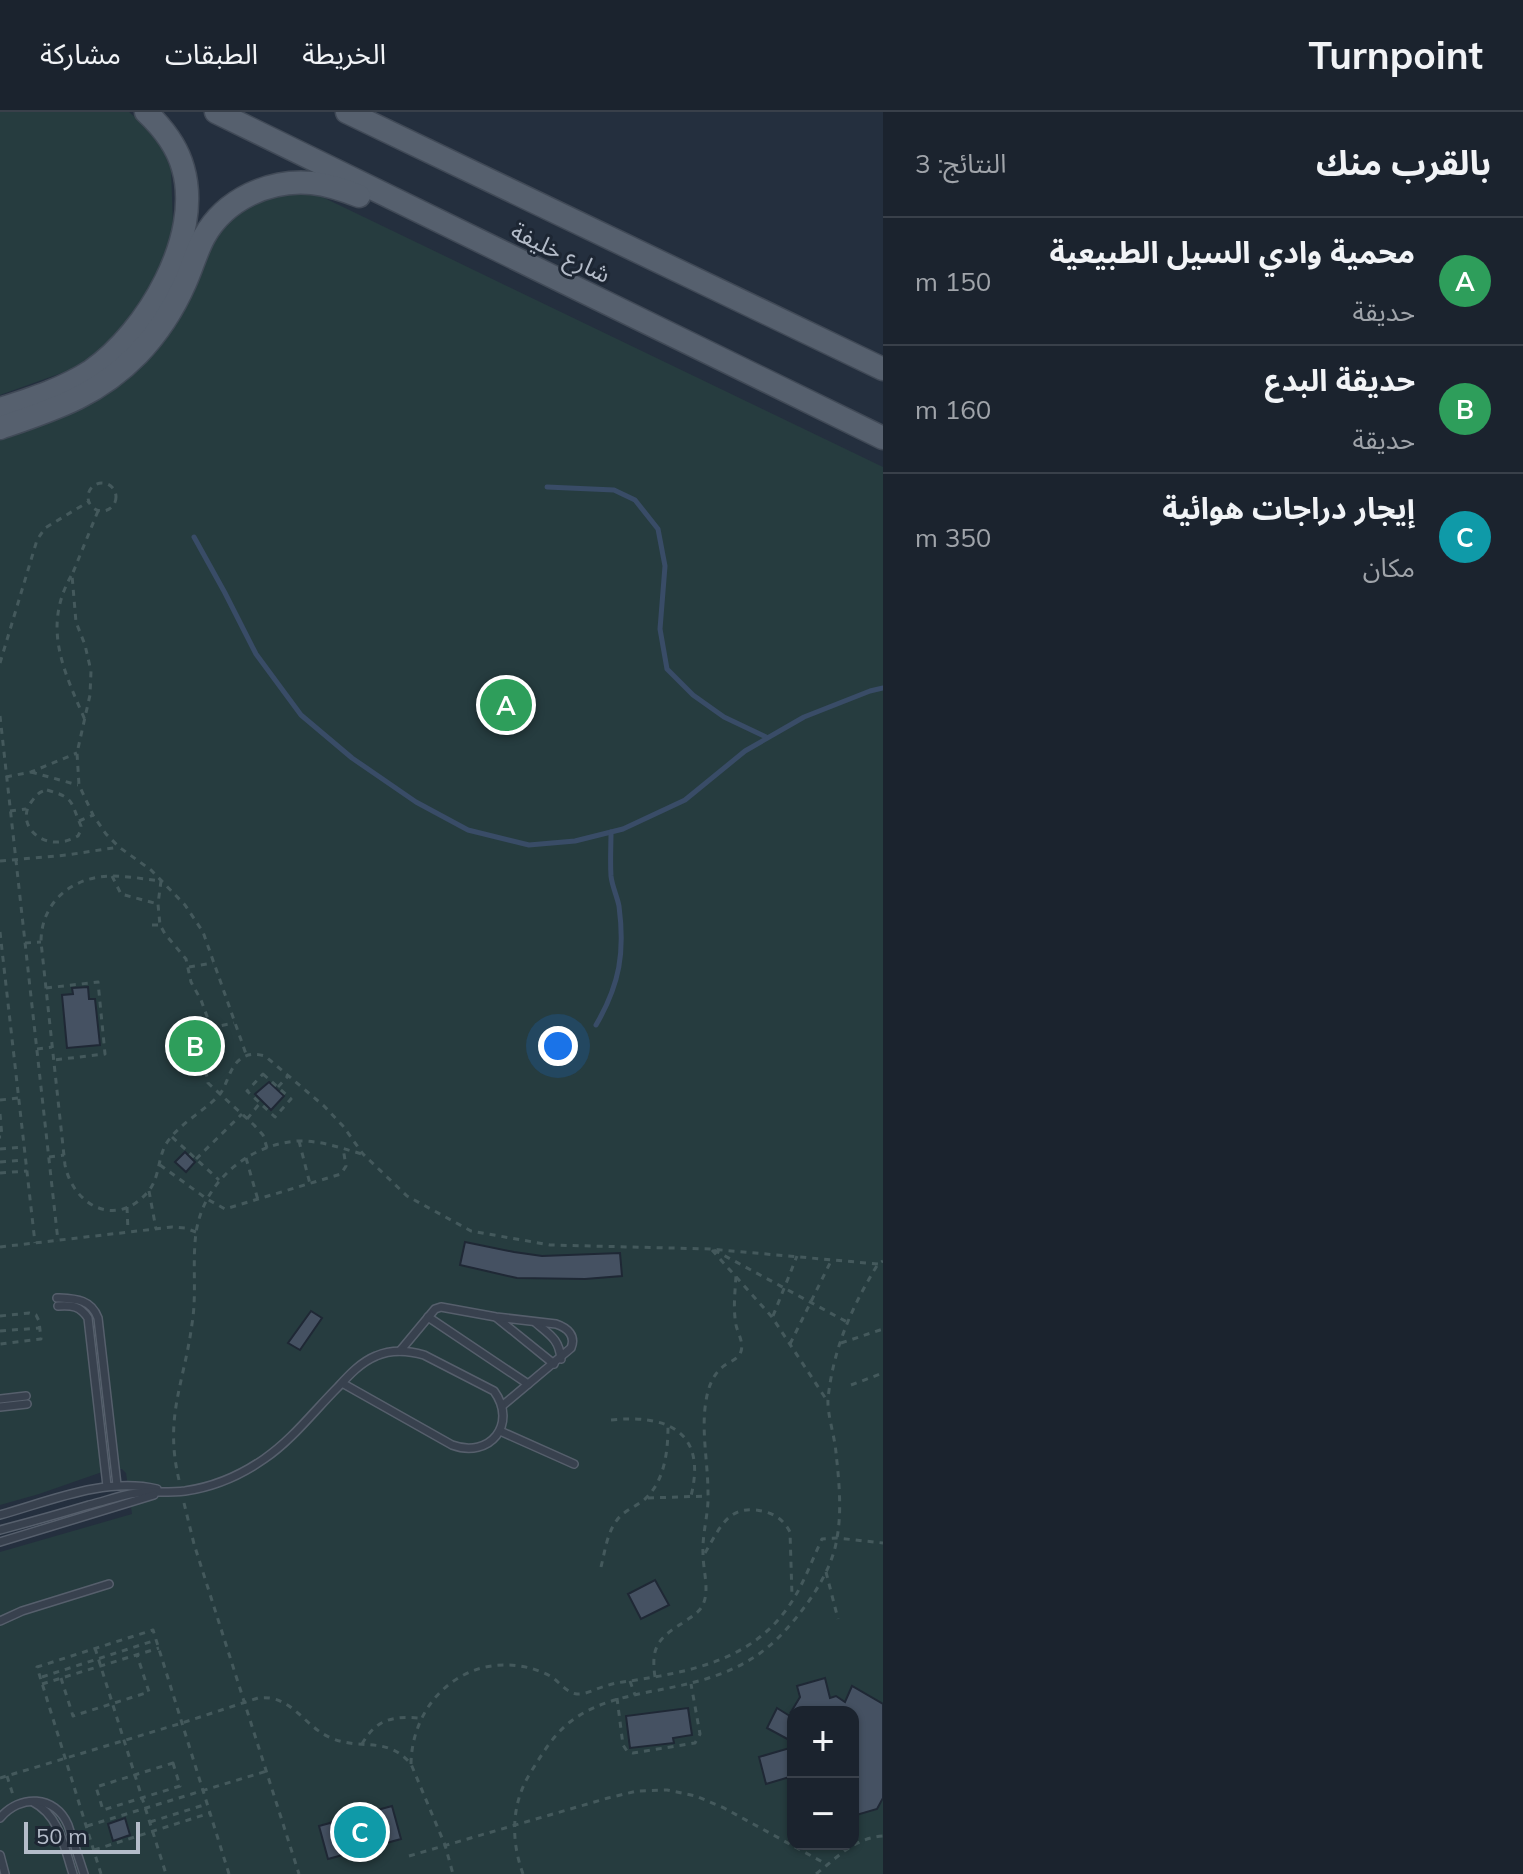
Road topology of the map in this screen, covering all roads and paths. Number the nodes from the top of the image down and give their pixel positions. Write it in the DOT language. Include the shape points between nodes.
graph roads {
  1 [pos="146,112"];
  2 [pos="216,112"];
  3 [pos="347,112"];
  4 [pos="471,238"];
  5 [pos="883,369"];
  6 [pos="0,409"];
  7 [pos="0,428"];
  8 [pos="883,438"];
  9 [pos="88,502"];
  10 [pos="98,511"];
  11 [pos="72,575"];
  12 [pos="0,663"];
  13 [pos="0,716"];
  14 [pos="85,720"];
  15 [pos="77,753"];
  16 [pos="31,772"];
  17 [pos="6,777"];
  18 [pos="79,785"];
  19 [pos="26,809"];
  20 [pos="10,811"];
  21 [pos="93,815"];
  22 [pos="79,821"];
  23 [pos="119,847"];
  24 [pos="16,860"];
  25 [pos="0,861"];
  26 [pos="112,876"];
  27 [pos="161,881"];
  28 [pos="121,894"];
  29 [pos="115,899"];
  30 [pos="158,904"];
  31 [pos="152,925"];
  32 [pos="160,925"];
  33 [pos="0,933"];
  34 [pos="41,942"];
  35 [pos="25,943"];
  36 [pos="1,948"];
  37 [pos="2,959"];
  38 [pos="214,963"];
  39 [pos="189,967"];
  40 [pos="46,988"];
  41 [pos="9,1006"];
  42 [pos="0,1007"];
  43 [pos="235,1023"];
  44 [pos="210,1028"];
  45 [pos="52,1047"];
  46 [pos="37,1049"];
  47 [pos="246,1055"];
  48 [pos="54,1060"];
  49 [pos="288,1076"];
  50 [pos="278,1087"];
  51 [pos="219,1095"];
  52 [pos="19,1098"];
  53 [pos="0,1100"];
  54 [pos="260,1103"];
  55 [pos="0,1114"];
  56 [pos="242,1114"];
  57 [pos="247,1119"];
  58 [pos="0,1137"];
  59 [pos="172,1137"];
  60 [pos="299,1141"];
  61 [pos="24,1147"];
  62 [pos="267,1148"];
  63 [pos="343,1148"];
  64 [pos="0,1149"];
  65 [pos="363,1154"];
  66 [pos="64,1155"];
  67 [pos="49,1157"];
  68 [pos="246,1158"];
  69 [pos="25,1159"];
  70 [pos="196,1159"];
  71 [pos="0,1162"];
  72 [pos="160,1165"];
  73 [pos="27,1171"];
  74 [pos="0,1173"];
  75 [pos="219,1180"];
  76 [pos="310,1184"];
  77 [pos="149,1191"];
  78 [pos="207,1199"];
  79 [pos="258,1200"];
  80 [pos="127,1207"];
  81 [pos="156,1229"];
  82 [pos="128,1232"];
  83 [pos="196,1232"];
  84 [pos="58,1241"];
  85 [pos="35,1243"];
  86 [pos="0,1247"];
  87 [pos="710,1249"];
  88 [pos="797,1256"];
  89 [pos="832,1260"];
  90 [pos="881,1263"];
  91 [pos="736,1276"];
  92 [pos="784,1290"];
  93 [pos="810,1303"];
  94 [pos="0,1316"];
  95 [pos="428,1317"];
  96 [pos="496,1317"];
  97 [pos="772,1317"];
  98 [pos="847,1322"];
  99 [pos="535,1323"];
  100 [pos="39,1328"];
  101 [pos="883,1329"];
  102 [pos="0,1331"];
  103 [pos="0,1344"];
  104 [pos="790,1344"];
  105 [pos="840,1344"];
  106 [pos="400,1351"];
  107 [pos="557,1362"];
  108 [pos="883,1373"];
  109 [pos="342,1383"];
  110 [pos="528,1384"];
  111 [pos="851,1385"];
  112 [pos="0,1399"];
  113 [pos="828,1402"];
  114 [pos="502,1406"];
  115 [pos="0,1407"];
  116 [pos="611,1420"];
  117 [pos="668,1426"];
  118 [pos="500,1431"];
  119 [pos="574,1464"];
  120 [pos="117,1485"];
  121 [pos="107,1486"];
  122 [pos="163,1491"];
  123 [pos="181,1491"];
  124 [pos="691,1496"];
  125 [pos="708,1496"];
  126 [pos="646,1498"];
  127 [pos="0,1515"];
  128 [pos="0,1530"];
  129 [pos="837,1538"];
  130 [pos="0,1542"];
  131 [pos="883,1543"];
  132 [pos="703,1557"];
  133 [pos="601,1567"];
  134 [pos="826,1572"];
  135 [pos="109,1584"];
  136 [pos="793,1600"];
  137 [pos="838,1619"];
  138 [pos="0,1621"];
  139 [pos="156,1640"];
  140 [pos="95,1648"];
  141 [pos="159,1648"];
  142 [pos="137,1655"];
  143 [pos="98,1658"];
  144 [pos="100,1666"];
  145 [pos="40,1677"];
  146 [pos="61,1678"];
  147 [pos="656,1678"];
  148 [pos="630,1681"];
  149 [pos="42,1684"];
  150 [pos="691,1684"];
  151 [pos="635,1695"];
  152 [pos="617,1698"];
  153 [pos="244,1702"];
  154 [pos="112,1704"];
  155 [pos="421,1718"];
  156 [pos="182,1723"];
  157 [pos="124,1740"];
  158 [pos="362,1744"];
  159 [pos="65,1758"];
  160 [pos="411,1764"];
  161 [pos="267,1771"];
  162 [pos="135,1775"];
  163 [pos="7,1776"];
  164 [pos="0,1778"];
  165 [pos="204,1791"];
  166 [pos="142,1798"];
  167 [pos="30,1801"];
  168 [pos="16,1804"];
  169 [pos="207,1804"];
  170 [pos="145,1809"];
  171 [pos="210,1813"];
  172 [pos="0,1818"];
  173 [pos="150,1822"];
  174 [pos="514,1825"];
  175 [pos="86,1827"];
  176 [pos="153,1832"];
  177 [pos="883,1836"];
  178 [pos="445,1845"];
  179 [pos="94,1850"];
  180 [pos="0,1855"];
  181 [pos="409,1856"];
  182 [pos="828,1865"];
  183 [pos="5,1874"];
  184 [pos="73,1874"];
  185 [pos="84,1874"];
  186 [pos="101,1874"];
  187 [pos="166,1874"];
  188 [pos="229,1874"];
  189 [pos="299,1874"];
  190 [pos="453,1874"];
  191 [pos="523,1874"];
  192 [pos="816,1874"];
  1 -- 6 [label="main road" via="173,145 186,183 178,250 157,298 123,343 89,372"];
  2 -- 4 [label="main road, شارع خليفة"];
  3 -- 5 [label="main road, شارع خليفة"];
  4 -- 7 [label="main road" via="328,185 300,183 260,190 212,224 173,308 118,373 60,407"];
  4 -- 8 [label="main road, شارع خليفة"];
  9 -- 10 [label="path"];
  9 -- 10 [label="path" via="92,488 113,487 113,506"];
  9 -- 12 [label="path" via="45,528 37,540"];
  10 -- 11 [label="path"];
  11 -- 14 [label="path" via="76,622 91,671"];
  11 -- 14 [label="path" via="59,603 56,638"];
  13 -- 17 [label="path"];
  14 -- 15 [label="path"];
  15 -- 16 [label="path"];
  15 -- 18 [label="path"];
  16 -- 17 [label="path"];
  16 -- 18 [label="path"];
  17 -- 20 [label="path"];
  18 -- 21 [label="path"];
  19 -- 20 [label="path"];
  19 -- 22 [label="path" via="47,790 68,798"];
  19 -- 22 [label="path" via="31,831 51,842 78,836"];
  20 -- 24 [label="path"];
  21 -- 22 [label="path"];
  21 -- 23 [label="path"];
  23 -- 24 [label="path"];
  23 -- 27 [label="path"];
  24 -- 25 [label="path"];
  24 -- 35 [label="path"];
  26 -- 27 [label="path"];
  26 -- 28 [label="path"];
  26 -- 34 [label="path" via="62,893 45,915"];
  27 -- 30 [label="path"];
  27 -- 38 [label="path" via="195,919"];
  28 -- 29 [label="path"];
  28 -- 30 [label="path"];
  30 -- 32 [label="path"];
  31 -- 32 [label="path"];
  32 -- 39 [label="path"];
  33 -- 36 [label="path"];
  34 -- 35 [label="path"];
  34 -- 40 [label="path"];
  35 -- 46 [label="path"];
  36 -- 37 [label="path"];
  37 -- 41 [label="path"];
  38 -- 39 [label="path"];
  38 -- 43 [label="path"];
  39 -- 44 [label="path"];
  40 -- 45 [label="path"];
  40 -- 48 [label="path" via="98,982 105,1054"];
  41 -- 42 [label="path"];
  41 -- 52 [label="path"];
  43 -- 44 [label="path"];
  43 -- 47 [label="path"];
  44 -- 51 [label="path" via="207,1079"];
  45 -- 46 [label="path"];
  45 -- 48 [label="path"];
  46 -- 67 [label="path"];
  47 -- 49 [label="path" via="265,1056"];
  47 -- 51 [label="path" via="234,1065"];
  48 -- 66 [label="path"];
  49 -- 50 [label="path"];
  49 -- 65 [label="path" via="333,1116"];
  50 -- 54 [label="path" via="263,1074 247,1091"];
  50 -- 54 [label="path" via="291,1099 275,1117"];
  51 -- 56 [label="path"];
  51 -- 59 [label="path"];
  52 -- 53 [label="path"];
  52 -- 61 [label="path"];
  54 -- 57 [label="path"];
  55 -- 58 [label="path"];
  56 -- 57 [label="path"];
  56 -- 70 [label="path"];
  57 -- 62 [label="path" via="263,1135"];
  59 -- 70 [label="path"];
  59 -- 72 [label="path"];
  60 -- 62 [label="path"];
  60 -- 63 [label="path"];
  60 -- 76 [label="path"];
  61 -- 64 [label="path"];
  61 -- 69 [label="path"];
  62 -- 68 [label="path"];
  63 -- 65 [label="path"];
  63 -- 76 [label="path" via="346,1166 341,1174"];
  65 -- 87 [label="path" via="407,1196 471,1231 550,1245"];
  66 -- 67 [label="path"];
  66 -- 80 [label="path" via="70,1182 85,1201 106,1210"];
  67 -- 84 [label="path"];
  68 -- 75 [label="path"];
  68 -- 79 [label="path"];
  69 -- 71 [label="path"];
  69 -- 73 [label="path"];
  70 -- 75 [label="path"];
  72 -- 77 [label="path"];
  72 -- 78 [label="path"];
  73 -- 74 [label="path"];
  73 -- 85 [label="path"];
  75 -- 78 [label="path"];
  76 -- 79 [label="path"];
  77 -- 80 [label="path"];
  77 -- 81 [label="path"];
  78 -- 79 [label="path" via="225,1209"];
  78 -- 83 [label="path"];
  80 -- 82 [label="path"];
  81 -- 82 [label="path"];
  81 -- 83 [label="path"];
  82 -- 84 [label="path"];
  83 -- 123 [label="path" via="194,1313 172,1431"];
  84 -- 85 [label="path"];
  85 -- 86 [label="path"];
  87 -- 88 [label="path"];
  87 -- 91 [label="path"];
  87 -- 92 [label="path"];
  88 -- 89 [label="path"];
  88 -- 92 [label="path"];
  89 -- 90 [label="path"];
  89 -- 93 [label="path"];
  90 -- 98 [label="path"];
  91 -- 97 [label="path"];
  91 -- 125 [label="path" via="735,1310 742,1343 737,1357 721,1368 708,1388"];
  92 -- 93 [label="path"];
  92 -- 97 [label="path"];
  93 -- 98 [label="path"];
  93 -- 104 [label="path"];
  94 -- 100 [label="path" via="33,1313"];
  95 -- 96 [label="lane" via="441,1307"];
  95 -- 106 [label="lane"];
  95 -- 110 [label="lane"];
  96 -- 99 [label="lane"];
  96 -- 107 [label="lane"];
  97 -- 104 [label="path"];
  98 -- 105 [label="path"];
  99 -- 107 [label="lane" via="555,1339 560,1350"];
  99 -- 107 [label="lane" via="556,1324 570,1332 571,1348"];
  100 -- 102 [label="path"];
  100 -- 103 [label="path" via="41,1339"];
  101 -- 105 [label="path"];
  104 -- 113 [label="path"];
  105 -- 113 [label="path"];
  106 -- 109 [label="lane" via="368,1359"];
  106 -- 114 [label="lane" via="424,1355 494,1391"];
  107 -- 110 [label="lane"];
  108 -- 111 [label="path"];
  109 -- 118 [label="lane" via="462,1449 481,1447"];
  109 -- 123 [label="lane" via="264,1459 232,1477"];
  110 -- 114 [label="lane"];
  112 -- 115 [label="lane" via="26,1400"];
  113 -- 129 [label="path" via="838,1469"];
  114 -- 118 [label="lane"];
  116 -- 117 [label="path"];
  117 -- 124 [label="path" via="690,1445 695,1475"];
  117 -- 126 [label="path" via="662,1470"];
  118 -- 119 [label="lane"];
  120 -- 121 [label="lane"];
  120 -- 121 [label="lane" via="98,1318 80,1300 58,1302 83,1310 88,1318"];
  120 -- 122 [label="lane"];
  121 -- 127 [label="lane"];
  122 -- 123 [label="lane"];
  122 -- 128 [label="lane" via="129,1494"];
  122 -- 130 [label="lane"];
  123 -- 153 [label="path"];
  124 -- 125 [label="path"];
  124 -- 126 [label="path"];
  125 -- 132 [label="path"];
  126 -- 133 [label="path" via="618,1519"];
  129 -- 131 [label="path"];
  129 -- 134 [label="path"];
  129 -- 136 [label="path" via="822,1539"];
  132 -- 136 [label="path" via="735,1512 772,1514 790,1532"];
  132 -- 147 [label="path" via="704,1602 659,1641 653,1663"];
  134 -- 137 [label="path"];
  134 -- 150 [label="path" via="782,1635 763,1652 743,1666"];
  135 -- 138 [label="lane"];
  136 -- 147 [label="path" via="745,1647 714,1663"];
  139 -- 140 [label="path" via="153,1630"];
  139 -- 141 [label="path"];
  139 -- 143 [label="path"];
  140 -- 143 [label="path"];
  140 -- 145 [label="path" via="37,1667"];
  141 -- 142 [label="path"];
  141 -- 156 [label="path"];
  142 -- 144 [label="path"];
  142 -- 154 [label="path" via="149,1692"];
  143 -- 144 [label="path"];
  143 -- 145 [label="path"];
  144 -- 146 [label="path"];
  144 -- 154 [label="path"];
  145 -- 149 [label="path"];
  146 -- 149 [label="path"];
  146 -- 154 [label="path" via="73,1716"];
  147 -- 148 [label="path"];
  148 -- 151 [label="path"];
  148 -- 155 [label="path" via="575,1694 539,1671 515,1665 489,1667 452,1682"];
  149 -- 159 [label="path"];
  150 -- 151 [label="path"];
  150 -- 152 [label="path" via="700,1734 695,1743 627,1751"];
  151 -- 152 [label="path"];
  152 -- 174 [label="path" via="570,1722 550,1741 524,1784"];
  153 -- 156 [label="path"];
  153 -- 158 [label="path" via="277,1698 321,1734"];
  153 -- 161 [label="path"];
  154 -- 157 [label="path"];
  155 -- 158 [label="path" via="386,1720"];
  155 -- 160 [label="path"];
  156 -- 157 [label="path"];
  156 -- 165 [label="path"];
  157 -- 159 [label="path"];
  157 -- 162 [label="path"];
  158 -- 160 [label="path" via="390,1748"];
  159 -- 163 [label="path"];
  159 -- 175 [label="path"];
  160 -- 178 [label="path"];
  161 -- 165 [label="path"];
  161 -- 189 [label="path"];
  162 -- 166 [label="path"];
  162 -- 166 [label="path" via="173,1763 180,1786"];
  162 -- 166 [label="path" via="96,1787 103,1810"];
  163 -- 164 [label="path"];
  163 -- 168 [label="path"];
  165 -- 169 [label="path"];
  165 -- 170 [label="path"];
  166 -- 170 [label="path"];
  167 -- 168 [label="lane"];
  167 -- 184 [label="lane" via="55,1821"];
  167 -- 185 [label="lane" via="47,1802 65,1817"];
  168 -- 172 [label="lane"];
  169 -- 171 [label="path"];
  169 -- 173 [label="path"];
  170 -- 173 [label="path"];
  170 -- 175 [label="path"];
  171 -- 176 [label="path"];
  171 -- 188 [label="path"];
  173 -- 176 [label="path"];
  174 -- 178 [label="path"];
  174 -- 182 [label="path" via="637,1791 667,1790 724,1808"];
  174 -- 191 [label="path"];
  175 -- 179 [label="path"];
  176 -- 179 [label="path"];
  176 -- 187 [label="path"];
  177 -- 182 [label="path" via="846,1848"];
  178 -- 181 [label="path"];
  178 -- 190 [label="path"];
  179 -- 186 [label="path"];
  180 -- 183 [label="lane"];
  182 -- 192 [label="path"];
}
